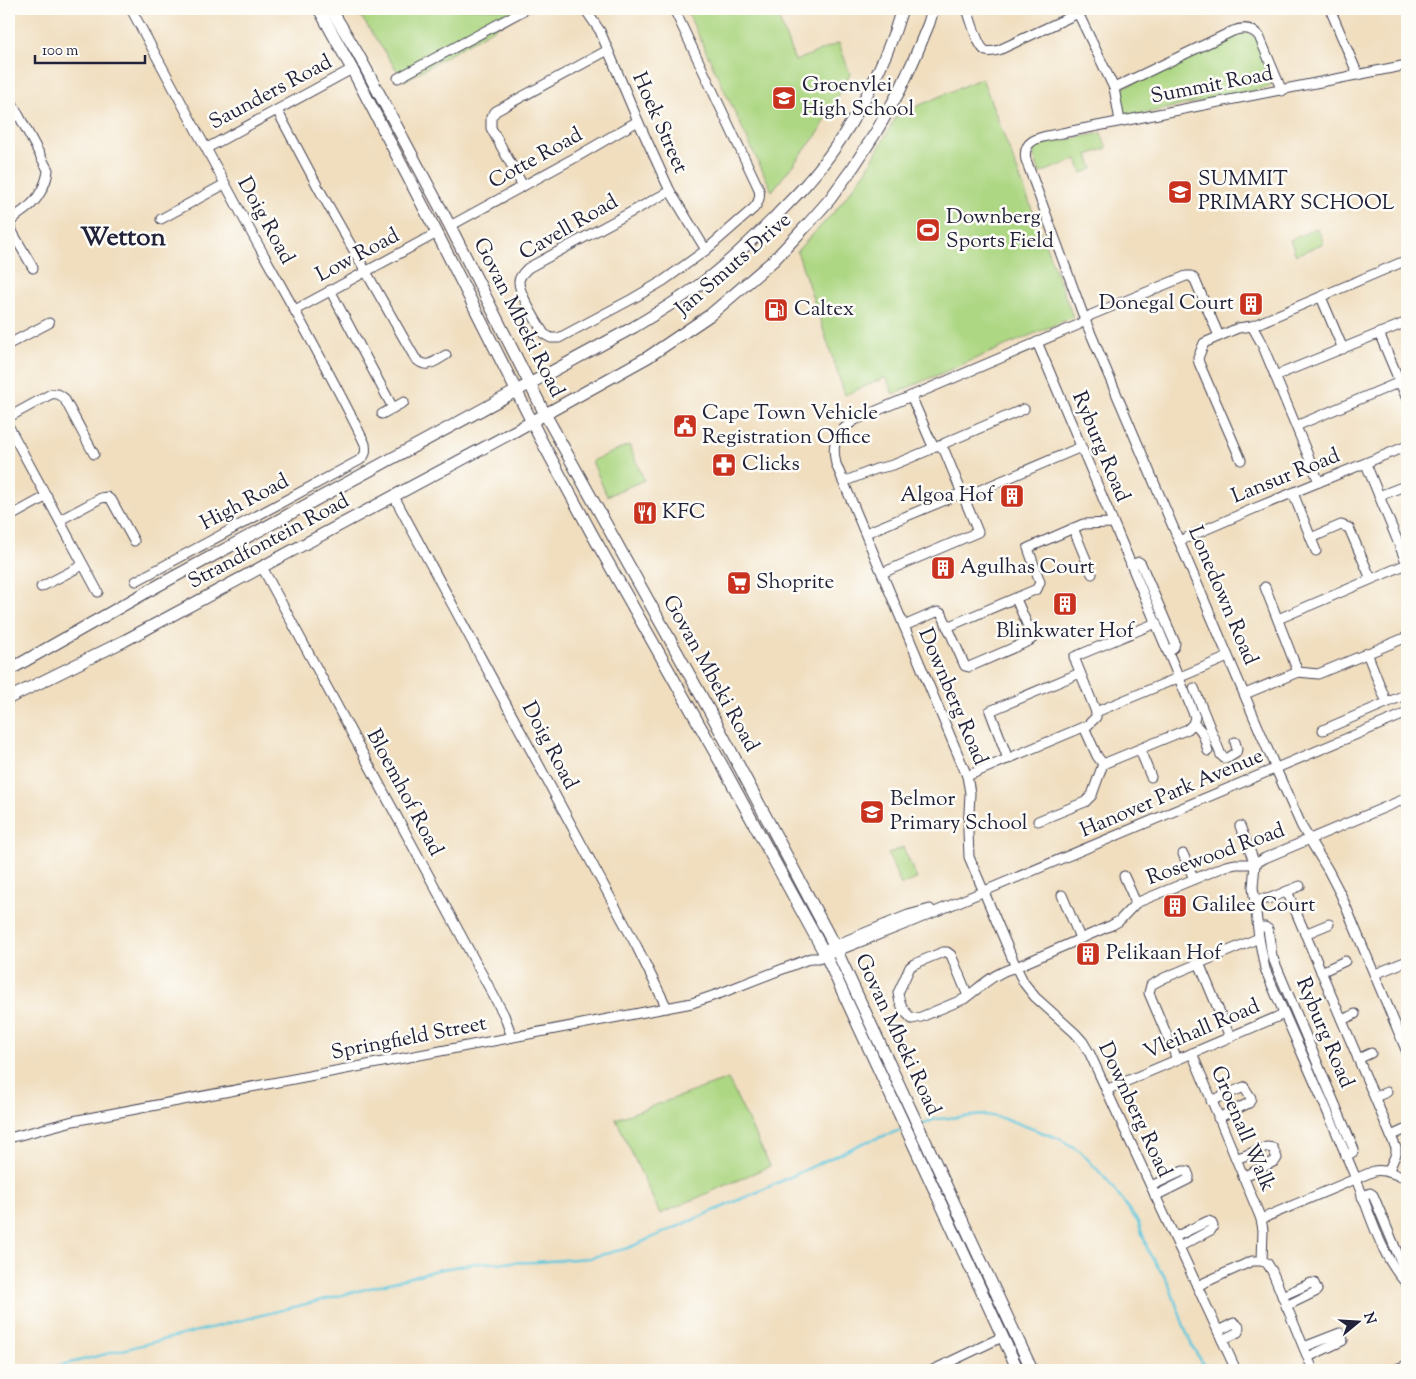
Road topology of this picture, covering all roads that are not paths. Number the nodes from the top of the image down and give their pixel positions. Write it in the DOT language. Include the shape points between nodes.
graph roads {
  1 [pos="131,9"];
  2 [pos="319,9"];
  3 [pos="331,9"];
  4 [pos="526,9"];
  5 [pos="585,9"];
  6 [pos="674,9"];
  7 [pos="902,9"];
  8 [pos="933,9"];
  9 [pos="967,9"];
  10 [pos="1087,9"];
  11 [pos="1330,9"];
  12 [pos="1078,13"];
  13 [pos="608,50"];
  14 [pos="1407,65"];
  15 [pos="352,69"];
  16 [pos="1358,75"];
  17 [pos="398,78"];
  18 [pos="1114,88"];
  19 [pos="1282,91"];
  20 [pos="9,97"];
  21 [pos="277,110"];
  22 [pos="638,121"];
  23 [pos="1120,121"];
  24 [pos="1026,146"];
  25 [pos="206,148"];
  26 [pos="225,184"];
  27 [pos="523,186"];
  28 [pos="670,190"];
  29 [pos="161,219"];
  30 [pos="450,226"];
  31 [pos="437,232"];
  32 [pos="706,250"];
  33 [pos="1407,260"];
  34 [pos="33,268"];
  35 [pos="366,271"];
  36 [pos="330,290"];
  37 [pos="1321,297"];
  38 [pos="295,310"];
  39 [pos="1085,320"];
  40 [pos="49,322"];
  41 [pos="1407,322"];
  42 [pos="1252,326"];
  43 [pos="1379,333"];
  44 [pos="1219,336"];
  45 [pos="1037,342"];
  46 [pos="9,344"];
  47 [pos="1343,349"];
  48 [pos="446,356"];
  49 [pos="1275,376"];
  50 [pos="1400,382"];
  51 [pos="530,385"];
  52 [pos="516,392"];
  53 [pos="911,396"];
  54 [pos="1407,398"];
  55 [pos="404,402"];
  56 [pos="393,408"];
  57 [pos="1024,409"];
  58 [pos="382,414"];
  59 [pos="545,414"];
  60 [pos="9,417"];
  61 [pos="532,421"];
  62 [pos="1296,426"];
  63 [pos="9,427"];
  64 [pos="937,446"];
  65 [pos="1407,446"];
  66 [pos="1081,447"];
  67 [pos="366,450"];
  68 [pos="94,454"];
  69 [pos="1241,460"];
  70 [pos="1366,464"];
  71 [pos="843,482"];
  72 [pos="1319,482"];
  73 [pos="1407,485"];
  74 [pos="1293,493"];
  75 [pos="963,495"];
  76 [pos="47,496"];
  77 [pos="1379,496"];
  78 [pos="397,502"];
  79 [pos="9,517"];
  80 [pos="60,520"];
  81 [pos="1113,523"];
  82 [pos="1073,528"];
  83 [pos="866,533"];
  84 [pos="1311,538"];
  85 [pos="1403,540"];
  86 [pos="134,541"];
  87 [pos="1179,541"];
  88 [pos="1316,551"];
  89 [pos="1407,564"];
  90 [pos="83,565"];
  91 [pos="1131,565"];
  92 [pos="262,567"];
  93 [pos="882,573"];
  94 [pos="1092,574"];
  95 [pos="1371,580"];
  96 [pos="136,581"];
  97 [pos="41,587"];
  98 [pos="1265,587"];
  99 [pos="98,592"];
  100 [pos="1016,599"];
  101 [pos="1278,619"];
  102 [pos="1156,624"];
  103 [pos="904,626"];
  104 [pos="948,627"];
  105 [pos="1407,637"];
  106 [pos="1168,652"];
  107 [pos="1367,654"];
  108 [pos="1228,657"];
  109 [pos="9,670"];
  110 [pos="1298,672"];
  111 [pos="1080,673"];
  112 [pos="1179,678"];
  113 [pos="1194,688"];
  114 [pos="1245,694"];
  115 [pos="1407,694"];
  116 [pos="1384,696"];
  117 [pos="9,698"];
  118 [pos="1201,705"];
  119 [pos="1192,709"];
  120 [pos="1096,712"];
  121 [pos="1362,713"];
  122 [pos="1407,714"];
  123 [pos="1193,724"];
  124 [pos="1084,727"];
  125 [pos="1323,730"];
  126 [pos="1368,730"];
  127 [pos="1235,742"];
  128 [pos="1140,750"];
  129 [pos="1208,751"];
  130 [pos="1008,759"];
  131 [pos="1103,764"];
  132 [pos="1276,769"];
  133 [pos="968,776"];
  134 [pos="1150,777"];
  135 [pos="1407,798"];
  136 [pos="1038,821"];
  137 [pos="1240,826"];
  138 [pos="1310,839"];
  139 [pos="1183,854"];
  140 [pos="1255,864"];
  141 [pos="1124,876"];
  142 [pos="1194,879"];
  143 [pos="1300,886"];
  144 [pos="1287,891"];
  145 [pos="984,892"];
  146 [pos="1062,895"];
  147 [pos="1255,899"];
  148 [pos="1136,903"];
  149 [pos="1329,924"];
  150 [pos="1258,927"];
  151 [pos="1305,934"];
  152 [pos="1080,938"];
  153 [pos="1259,938"];
  154 [pos="836,948"];
  155 [pos="825,953"];
  156 [pos="1345,961"];
  157 [pos="1407,961"];
  158 [pos="1199,964"];
  159 [pos="1016,967"];
  160 [pos="1321,972"];
  161 [pos="1375,974"];
  162 [pos="968,996"];
  163 [pos="667,1008"];
  164 [pos="1284,1014"];
  165 [pos="1355,1014"];
  166 [pos="1342,1020"];
  167 [pos="512,1037"];
  168 [pos="1230,1037"];
  169 [pos="1405,1041"];
  170 [pos="1407,1052"];
  171 [pos="1192,1053"];
  172 [pos="1371,1053"];
  173 [pos="1358,1059"];
  174 [pos="1177,1060"];
  175 [pos="1106,1090"];
  176 [pos="1387,1092"];
  177 [pos="1375,1098"];
  178 [pos="1211,1100"];
  179 [pos="1218,1118"];
  180 [pos="1404,1130"];
  181 [pos="1391,1136"];
  182 [pos="9,1138"];
  183 [pos="1346,1156"];
  184 [pos="1236,1159"];
  185 [pos="1388,1172"];
  186 [pos="1243,1177"];
  187 [pos="1356,1180"];
  188 [pos="1407,1180"];
  189 [pos="1150,1186"];
  190 [pos="1155,1196"];
  191 [pos="1362,1197"];
  192 [pos="1261,1219"];
  193 [pos="1174,1237"];
  194 [pos="1179,1247"];
  195 [pos="1262,1261"];
  196 [pos="1407,1270"];
  197 [pos="1407,1284"];
  198 [pos="1197,1286"];
  199 [pos="1282,1296"];
  200 [pos="1286,1306"];
  201 [pos="1218,1330"];
  202 [pos="1002,1338"];
  203 [pos="1222,1340"];
  204 [pos="1304,1347"];
  205 [pos="1308,1357"];
  206 [pos="1407,1365"];
  207 [pos="933,1370"];
  208 [pos="1018,1370"];
  209 [pos="1032,1370"];
  210 [pos="1236,1370"];
  211 [pos="1314,1370"];
  212 [pos="1394,1370"];
  1 -- 25 [label="street, Doig Road"];
  2 -- 15 [label="main road, Govan Mbeki Road"];
  3 -- 30 [label="main road, Govan Mbeki Road"];
  4 -- 17 [label="street"];
  5 -- 13 [label="street, Hoek Street"];
  6 -- 32 [label="street, Cavell Road" via="760,192 754,208"];
  7 -- 51 [label="main road, Jan Smuts Drive" via="875,76 838,144 808,182 755,238 675,302"];
  8 -- 59 [label="main road, Jan Smuts Drive" via="900,90 876,132 830,199 774,260 710,316 648,357"];
  9 -- 12 [label="street" via="980,44 986,51 999,50"];
  10 -- 12 [label="street"];
  11 -- 16 [label="street"];
  12 -- 18 [label="street"];
  13 -- 22 [label="street, Hoek Street"];
  13 -- 27 [label="street" via="496,111 491,117 491,128"];
  14 -- 16 [label="street, Summit Road"];
  15 -- 21 [label="street, Saunders Road"];
  15 -- 31 [label="main road, Govan Mbeki Road"];
  16 -- 19 [label="street, Summit Road"];
  18 -- 19 [label="street" via="1244,28 1259,36"];
  18 -- 23 [label="street"];
  19 -- 23 [label="street, Summit Road"];
  20 -- 34 [label="street" via="48,173 33,203 9,224"];
  21 -- 25 [label="street, Saunders Road"];
  21 -- 35 [label="street"];
  22 -- 27 [label="street, Cotte Road"];
  22 -- 28 [label="street, Hoek Street"];
  23 -- 24 [label="street, Summit Road" via="1039,138"];
  24 -- 39 [label="street, Lonedown Road" via="1026,160"];
  25 -- 26 [label="street, Doig Road"];
  26 -- 29 [label="street"];
  26 -- 38 [label="street, Doig Road"];
  27 -- 30 [label="street, Cotte Road"];
  28 -- 32 [label="street, Hoek Street"];
  28 -- 32 [label="street, Cavell Road" via="523,272 519,278 520,287 544,334 559,338 663,281"];
  30 -- 51 [label="main road, Govan Mbeki Road"];
  31 -- 35 [label="street, Low Road"];
  31 -- 52 [label="main road, Govan Mbeki Road"];
  33 -- 37 [label="street"];
  35 -- 36 [label="street, Low Road"];
  35 -- 48 [label="street" via="415,358 426,364"];
  36 -- 38 [label="street, Low Road"];
  36 -- 56 [label="street"];
  37 -- 42 [label="street"];
  37 -- 47 [label="street"];
  38 -- 67 [label="street, Doig Road" via="344,400"];
  39 -- 44 [label="street, Downberg Road" via="1188,275 1195,280"];
  39 -- 45 [label="street, Downberg Road" via="1078,326"];
  39 -- 87 [label="street, Lonedown Road"];
  40 -- 46 [label="street"];
  41 -- 43 [label="street"];
  42 -- 44 [label="street"];
  42 -- 49 [label="street"];
  43 -- 47 [label="street"];
  43 -- 50 [label="street"];
  44 -- 69 [label="street" via="1204,343 1198,358"];
  45 -- 53 [label="street, Downberg Road"];
  45 -- 66 [label="street, Ryburg Road"];
  47 -- 49 [label="street"];
  49 -- 62 [label="street"];
  50 -- 54 [label="street"];
  50 -- 62 [label="street"];
  51 -- 52 [label="main road, Strandfontein Road"];
  51 -- 59 [label="main road, Govan Mbeki Road"];
  52 -- 61 [label="main road, Govan Mbeki Road"];
  52 -- 109 [label="main road, Strandfontein Road" via="167,580"];
  53 -- 64 [label="street" via="930,442"];
  53 -- 71 [label="street, Downberg Road" via="855,420 840,432 833,450"];
  55 -- 56 [label="street"];
  56 -- 58 [label="street"];
  57 -- 64 [label="street"];
  59 -- 61 [label="main road, Strandfontein Road"];
  59 -- 154 [label="main road, Govan Mbeki Road"];
  60 -- 68 [label="street" via="51,394 60,394"];
  61 -- 92 [label="main road, Strandfontein Road"];
  61 -- 155 [label="main road, Govan Mbeki Road"];
  62 -- 72 [label="street"];
  63 -- 76 [label="street"];
  64 -- 71 [label="street"];
  64 -- 75 [label="street" via="945,452"];
  65 -- 70 [label="street, Lansur Road"];
  66 -- 75 [label="street"];
  66 -- 81 [label="street, Ryburg Road"];
  67 -- 96 [label="street, High Road" via="360,460"];
  70 -- 72 [label="street, Lansur Road"];
  70 -- 77 [label="street"];
  71 -- 83 [label="street, Downberg Road"];
  72 -- 74 [label="street, Lansur Road"];
  73 -- 77 [label="street"];
  74 -- 84 [label="street"];
  74 -- 87 [label="street, Lansur Road"];
  75 -- 83 [label="street"];
  75 -- 93 [label="street" via="978,532"];
  76 -- 79 [label="street"];
  76 -- 80 [label="street"];
  77 -- 85 [label="street"];
  78 -- 163 [label="street, Doig Road" via="637,946"];
  80 -- 86 [label="street" via="108,497"];
  80 -- 90 [label="street"];
  81 -- 82 [label="street"];
  81 -- 91 [label="street, Ryburg Road"];
  82 -- 94 [label="street"];
  82 -- 100 [label="street" via="1028,548 1040,584"];
  83 -- 93 [label="street, Downberg Road"];
  84 -- 88 [label="street"];
  84 -- 95 [label="street" via="1341,525 1349,528"];
  85 -- 89 [label="street"];
  87 -- 108 [label="street, Lonedown Road"];
  89 -- 95 [label="street"];
  90 -- 97 [label="street"];
  90 -- 99 [label="street"];
  91 -- 102 [label="street, Ryburg Road"];
  91 -- 106 [label="street, Ryburg Road" via="1140,562 1145,572 1175,643"];
  92 -- 117 [label="main road, Strandfontein Road"];
  92 -- 167 [label="street, Bloemhof Road" via="504,1015"];
  93 -- 103 [label="street, Downberg Road"];
  95 -- 101 [label="street"];
  98 -- 101 [label="street"];
  100 -- 104 [label="street"];
  100 -- 104 [label="street" via="1033,638 967,667"];
  101 -- 110 [label="street"];
  102 -- 106 [label="street, Ryburg Road"];
  102 -- 111 [label="street" via="1074,657"];
  103 -- 104 [label="street" via="938,612"];
  103 -- 133 [label="street, Downberg Road"];
  105 -- 107 [label="street"];
  106 -- 112 [label="street, Ryburg Road"];
  107 -- 110 [label="street" via="1318,674"];
  107 -- 116 [label="street"];
  108 -- 112 [label="street"];
  108 -- 114 [label="street, Lonedown Road"];
  110 -- 114 [label="street"];
  111 -- 120 [label="street"];
  111 -- 130 [label="street" via="990,711"];
  112 -- 119 [label="street, Ryburg Road"];
  112 -- 120 [label="street"];
  113 -- 118 [label="street"];
  114 -- 132 [label="street, Lonedown Road"];
  115 -- 121 [label="street"];
  118 -- 119 [label="street"];
  118 -- 127 [label="street" via="1224,758 1236,753"];
  119 -- 123 [label="street, Ryburg Road"];
  120 -- 124 [label="street" via="1094,719"];
  121 -- 125 [label="street"];
  121 -- 126 [label="street"];
  122 -- 126 [label="street, Hanover Park Avenue"];
  123 -- 128 [label="street"];
  123 -- 129 [label="street" via="1202,731"];
  124 -- 130 [label="street"];
  124 -- 131 [label="street"];
  126 -- 132 [label="street, Hanover Park Avenue"];
  128 -- 131 [label="street"];
  128 -- 134 [label="street"];
  130 -- 133 [label="street"];
  131 -- 136 [label="street" via="1092,795 1085,802"];
  132 -- 138 [label="street, Lonedown Road"];
  132 -- 145 [label="street, Hanover Park Avenue"];
  133 -- 145 [label="street, Downberg Road" via="969,857"];
  135 -- 138 [label="street, Rosewood Road"];
  137 -- 140 [label="street"];
  138 -- 140 [label="street, Rosewood Road"];
  138 -- 161 [label="street, Lonedown Road" via="1341,895"];
  139 -- 142 [label="street"];
  140 -- 142 [label="street, Rosewood Road" via="1226,866"];
  140 -- 147 [label="street, Ryburg Road"];
  141 -- 148 [label="street"];
  142 -- 148 [label="street, Rosewood Road"];
  143 -- 144 [label="street"];
  144 -- 147 [label="street" via="1268,899"];
  144 -- 151 [label="street"];
  145 -- 154 [label="street, Hanover Park Avenue" via="950,905 908,915"];
  145 -- 159 [label="street, Downberg Road"];
  146 -- 152 [label="street"];
  147 -- 150 [label="street, Ryburg Road"];
  148 -- 152 [label="street, Rosewood Road" via="1116,923"];
  149 -- 151 [label="street"];
  150 -- 153 [label="street, Ryburg Road"];
  150 -- 183 [label="street, Ryburg Road" via="1268,929 1272,956 1353,1146 1353,1152"];
  151 -- 160 [label="street"];
  152 -- 159 [label="street, Rosewood Road"];
  153 -- 158 [label="street"];
  153 -- 164 [label="street, Ryburg Road" via="1265,969"];
  154 -- 155 [label="street, Hanover Park Avenue"];
  154 -- 209 [label="main road, Govan Mbeki Road"];
  155 -- 163 [label="street, Springfield Street" via="709,998"];
  155 -- 202 [label="main road, Govan Mbeki Road"];
  156 -- 160 [label="street"];
  157 -- 161 [label="street"];
  158 -- 168 [label="street"];
  158 -- 174 [label="street" via="1154,982 1149,989"];
  159 -- 162 [label="street, Rosewood Road" via="983,982"];
  159 -- 175 [label="street, Downberg Road" via="1035,996 1083,1042"];
  160 -- 166 [label="street"];
  161 -- 169 [label="street, Lonedown Road"];
  162 -- 162 [label="street" via="947,952 910,967 898,993 904,1012 912,1019"];
  163 -- 167 [label="street, Springfield Street"];
  164 -- 168 [label="street, Vleihall Road"];
  164 -- 183 [label="street, Ryburg Road"];
  165 -- 166 [label="street"];
  166 -- 173 [label="street"];
  167 -- 182 [label="street, Springfield Street" via="73,1121"];
  168 -- 171 [label="street, Vleihall Road"];
  169 -- 170 [label="street, Lonedown Road"];
  171 -- 174 [label="street, Vleihall Road"];
  171 -- 178 [label="street, Groenall Walk"];
  172 -- 173 [label="street"];
  173 -- 177 [label="street"];
  174 -- 175 [label="street, Vleihall Road"];
  175 -- 189 [label="street, Downberg Road"];
  176 -- 177 [label="street"];
  177 -- 181 [label="street"];
  178 -- 179 [label="street, Groenall Walk"];
  178 -- 179 [label="street" via="1244,1087 1251,1098 1249,1103"];
  179 -- 184 [label="street, Groenall Walk"];
  180 -- 181 [label="street"];
  181 -- 185 [label="street" via="1396,1154"];
  183 -- 187 [label="street, Ryburg Road"];
  184 -- 186 [label="street, Groenall Walk"];
  184 -- 186 [label="street" via="1267,1147 1273,1148 1277,1158 1275,1162"];
  185 -- 187 [label="street, Groenall Walk" via="1377,1171"];
  185 -- 188 [label="street"];
  186 -- 192 [label="street, Groenall Walk"];
  187 -- 191 [label="street, Ryburg Road"];
  187 -- 192 [label="street, Groenall Walk"];
  189 -- 190 [label="street, Downberg Road"];
  189 -- 190 [label="street" via="1188,1171 1189,1179"];
  190 -- 193 [label="street, Downberg Road"];
  191 -- 196 [label="street" via="1370,1193 1373,1195"];
  191 -- 197 [label="street, Ryburg Road" via="1393,1266"];
  192 -- 195 [label="street, Groenall Walk"];
  193 -- 194 [label="street, Downberg Road"];
  193 -- 194 [label="street" via="1212,1222 1211,1230"];
  194 -- 198 [label="street, Downberg Road"];
  195 -- 198 [label="street" via="1252,1261"];
  195 -- 199 [label="street" via="1270,1267"];
  198 -- 201 [label="street, Downberg Road"];
  199 -- 200 [label="street"];
  199 -- 200 [label="street" via="1314,1283 1315,1292"];
  200 -- 204 [label="street"];
  201 -- 203 [label="street, Downberg Road"];
  201 -- 203 [label="street" via="1234,1323 1239,1327 1238,1332"];
  202 -- 207 [label="street"];
  202 -- 208 [label="main road, Govan Mbeki Road"];
  203 -- 210 [label="street, Downberg Road"];
  204 -- 205 [label="street"];
  204 -- 205 [label="street" via="1339,1332 1343,1340"];
  205 -- 211 [label="street"];
  206 -- 212 [label="street"];
}
